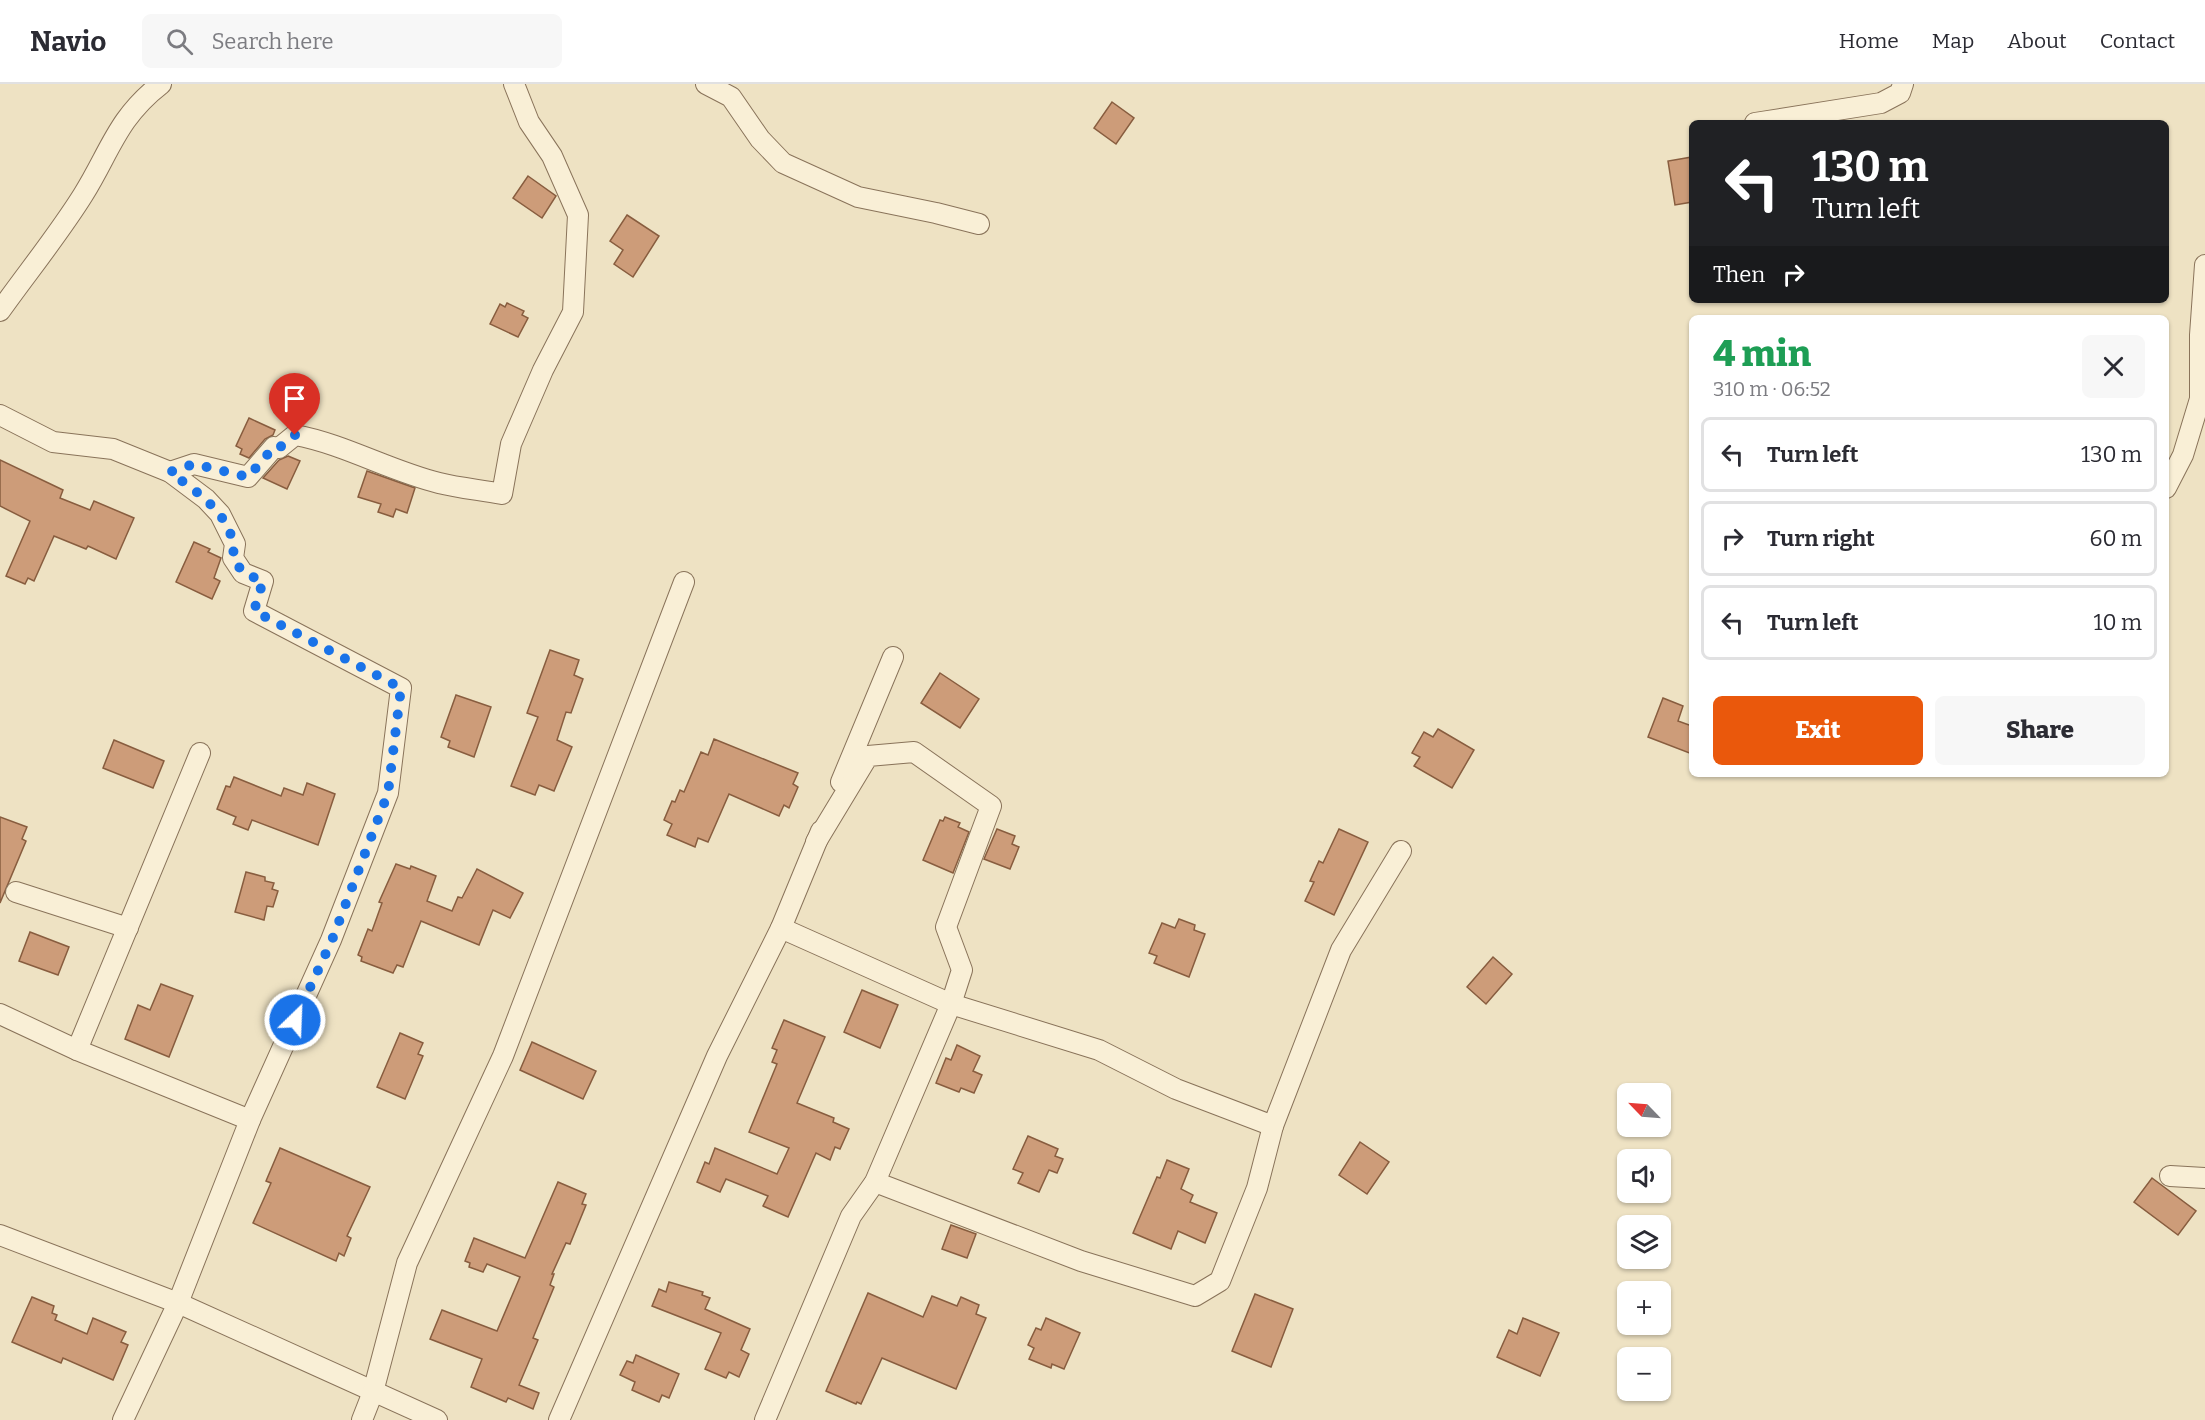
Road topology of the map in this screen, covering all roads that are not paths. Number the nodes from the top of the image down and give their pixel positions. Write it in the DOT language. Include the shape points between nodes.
graph roads {
  1 [pos="161,84"];
  2 [pos="514,84"];
  3 [pos="706,84"];
  4 [pos="1903,84"];
  5 [pos="1774,120"];
  6 [pos="979,224"];
  7 [pos="2205,265"];
  8 [pos="0,311"];
  9 [pos="0,415"];
  10 [pos="170,472"];
  11 [pos="2169,482"];
  12 [pos="684,582"];
  13 [pos="893,657"];
  14 [pos="200,753"];
  15 [pos="816,842"];
  16 [pos="1401,851"];
  17 [pos="16,892"];
  18 [pos="128,928"];
  19 [pos="781,928"];
  20 [pos="951,1004"];
  21 [pos="0,1014"];
  22 [pos="78,1050"];
  23 [pos="250,1120"];
  24 [pos="1273,1126"];
  25 [pos="2170,1176"];
  26 [pos="2205,1178"];
  27 [pos="875,1182"];
  28 [pos="0,1234"];
  29 [pos="178,1303"];
  30 [pos="373,1392"];
  31 [pos="123,1420"];
  32 [pos="362,1420"];
  33 [pos="436,1420"];
  34 [pos="559,1420"];
  35 [pos="765,1420"];
  1 -- 8 [label="street" via="143,98 116,132 83,195"];
  2 -- 10 [label="street" via="529,122 552,156 578,215 573,312 512,444 502,494 438,483 295,435 279,448 274,447 248,477 194,464"];
  3 -- 6 [label="street" via="731,97 760,140 783,163 858,197"];
  4 -- 5 [label="street" via="1900,93 1881,103"];
  7 -- 11 [label="street" via="2200,399 2184,455"];
  9 -- 10 [label="street" via="53,442 113,449"];
  10 -- 23 [label="street" via="213,506 235,544 233,558 243,573 263,581 254,611 401,688 388,793 332,940"];
  12 -- 30 [label="street" via="503,1056 408,1263"];
  13 -- 15 [label="street"];
  14 -- 18 [label="street"];
  15 -- 19 [label="street"];
  15 -- 20 [label="street" via="868,756 914,752 991,806 946,927 962,970"];
  16 -- 24 [label="street" via="1341,950"];
  17 -- 18 [label="street"];
  18 -- 22 [label="street"];
  19 -- 20 [label="street"];
  19 -- 34 [label="street" via="717,1056"];
  20 -- 24 [label="street" via="1099,1050 1176,1089"];
  20 -- 27 [label="street"];
  21 -- 22 [label="street"];
  22 -- 23 [label="street"];
  23 -- 29 [label="street"];
  24 -- 27 [label="street" via="1257,1188 1220,1281 1195,1296 1081,1261"];
  25 -- 26 [label="street"];
  27 -- 35 [label="street" via="851,1216"];
  28 -- 29 [label="street"];
  29 -- 30 [label="street"];
  29 -- 31 [label="street"];
  30 -- 32 [label="street"];
  30 -- 33 [label="street"];
}
